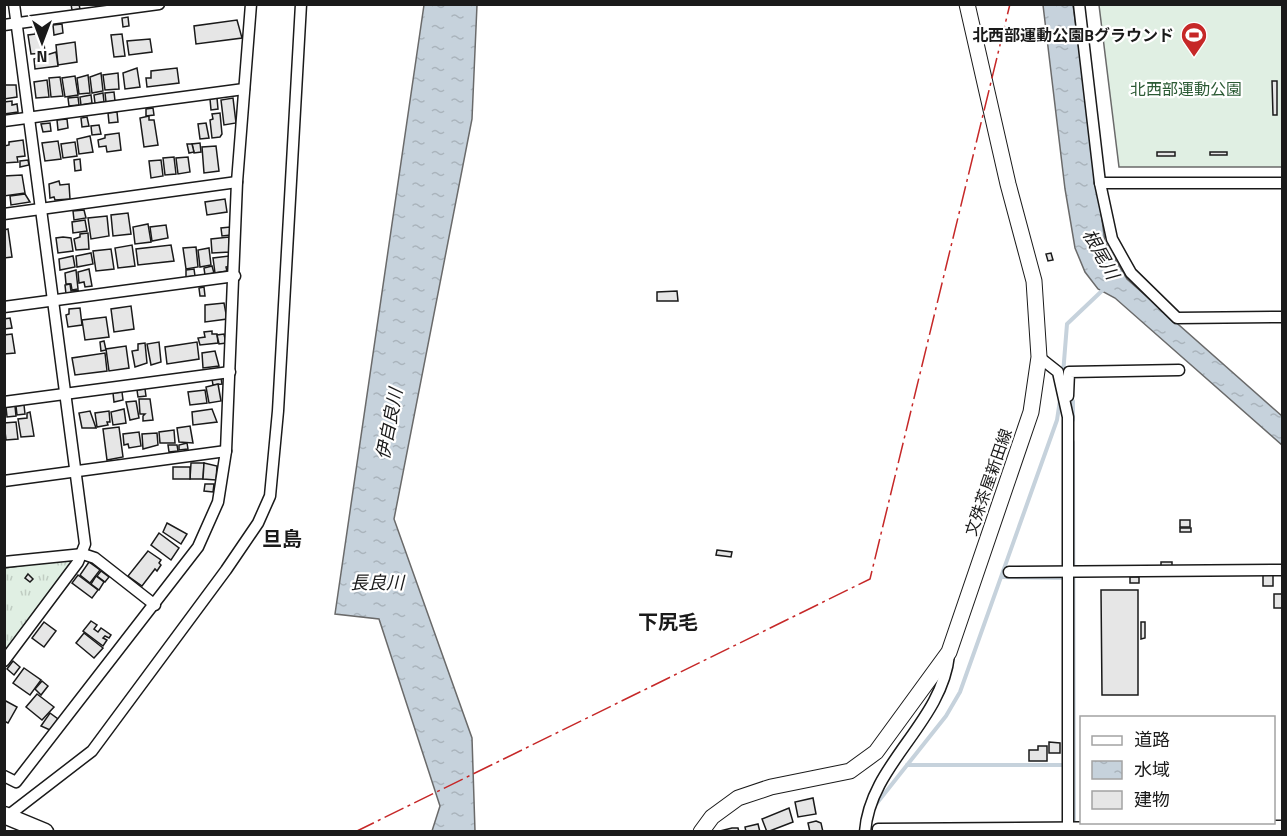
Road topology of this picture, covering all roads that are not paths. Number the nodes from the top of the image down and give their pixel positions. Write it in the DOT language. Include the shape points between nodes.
graph roads {
  1 [pos="14,4"];
  2 [pos="159,4"];
  3 [pos="251,4"];
  4 [pos="301,4"];
  5 [pos="967,4"];
  6 [pos="1079,4"];
  7 [pos="16,23"];
  8 [pos="4,25"];
  9 [pos="244,89"];
  10 [pos="29,117"];
  11 [pos="4,121"];
  12 [pos="237,182"];
  13 [pos="1100,183"];
  14 [pos="1282,183"];
  15 [pos="41,209"];
  16 [pos="4,213"];
  17 [pos="235,276"];
  18 [pos="52,302"];
  19 [pos="4,307"];
  20 [pos="1282,317"];
  21 [pos="1039,357"];
  22 [pos="1179,370"];
  23 [pos="230,372"];
  24 [pos="66,394"];
  25 [pos="4,402"];
  26 [pos="1068,417"];
  27 [pos="226,451"];
  28 [pos="76,470"];
  29 [pos="4,481"];
  30 [pos="83,554"];
  31 [pos="4,562"];
  32 [pos="1282,570"];
  33 [pos="1009,572"];
  34 [pos="1067,572"];
  35 [pos="155,605"];
  36 [pos="949,652"];
  37 [pos="4,661"];
  38 [pos="4,776"];
  39 [pos="8,818"];
  40 [pos="1282,826"];
  41 [pos="951,830"];
  42 [pos="1068,830"];
  43 [pos="1096,830"];
  44 [pos="1135,830"];
  45 [pos="45,831"];
  46 [pos="701,831"];
  47 [pos="865,831"];
  48 [pos="878,831"];
  1 -- 7 [label="street"];
  2 -- 7 [label="street"];
  3 -- 9 [label="street"];
  4 -- 39 [label="street" via="270,496 258,524 226,570 92,751 25,800"];
  5 -- 21 [label="main road, 文殊茶屋新田線" via="1034,282"];
  6 -- 13 [label="street"];
  7 -- 8 [label="street"];
  7 -- 10 [label="street"];
  9 -- 10 [label="street"];
  9 -- 12 [label="street"];
  10 -- 11 [label="street"];
  10 -- 15 [label="street"];
  12 -- 15 [label="street"];
  12 -- 17 [label="street"];
  13 -- 14 [label="street"];
  13 -- 20 [label="street" via="1112,239 1131,273 1177,318"];
  15 -- 16 [label="street"];
  15 -- 18 [label="street"];
  17 -- 18 [label="street"];
  17 -- 23 [label="street"];
  18 -- 19 [label="street"];
  18 -- 24 [label="street"];
  21 -- 26 [label="street" via="1058,372"];
  21 -- 36 [label="main road, 文殊茶屋新田線" via="1031,412"];
  22 -- 26 [label="street" via="1070,372"];
  23 -- 24 [label="street"];
  23 -- 27 [label="street"];
  24 -- 25 [label="street"];
  24 -- 28 [label="street"];
  26 -- 34 [label="street"];
  27 -- 28 [label="street"];
  27 -- 35 [label="street" via="218,502 198,547"];
  28 -- 29 [label="street"];
  28 -- 30 [label="street"];
  30 -- 31 [label="street"];
  30 -- 35 [label="street" via="95,558"];
  30 -- 37 [label="street"];
  32 -- 34 [label="street"];
  33 -- 34 [label="street"];
  34 -- 42 [label="street"];
  35 -- 38 [label="street" via="16,782"];
  36 -- 46 [label="main road, 文殊茶屋新田線" via="867,760 850,771 738,798 712,817"];
  36 -- 47 [label="street" via="947,672 933,706 889,769 870,806"];
  39 -- 45 [label="highway"];
  40 -- 44 [label="street"];
  41 -- 42 [label="street"];
  41 -- 48 [label="street"];
  42 -- 43 [label="street"];
  43 -- 44 [label="street"];
}
